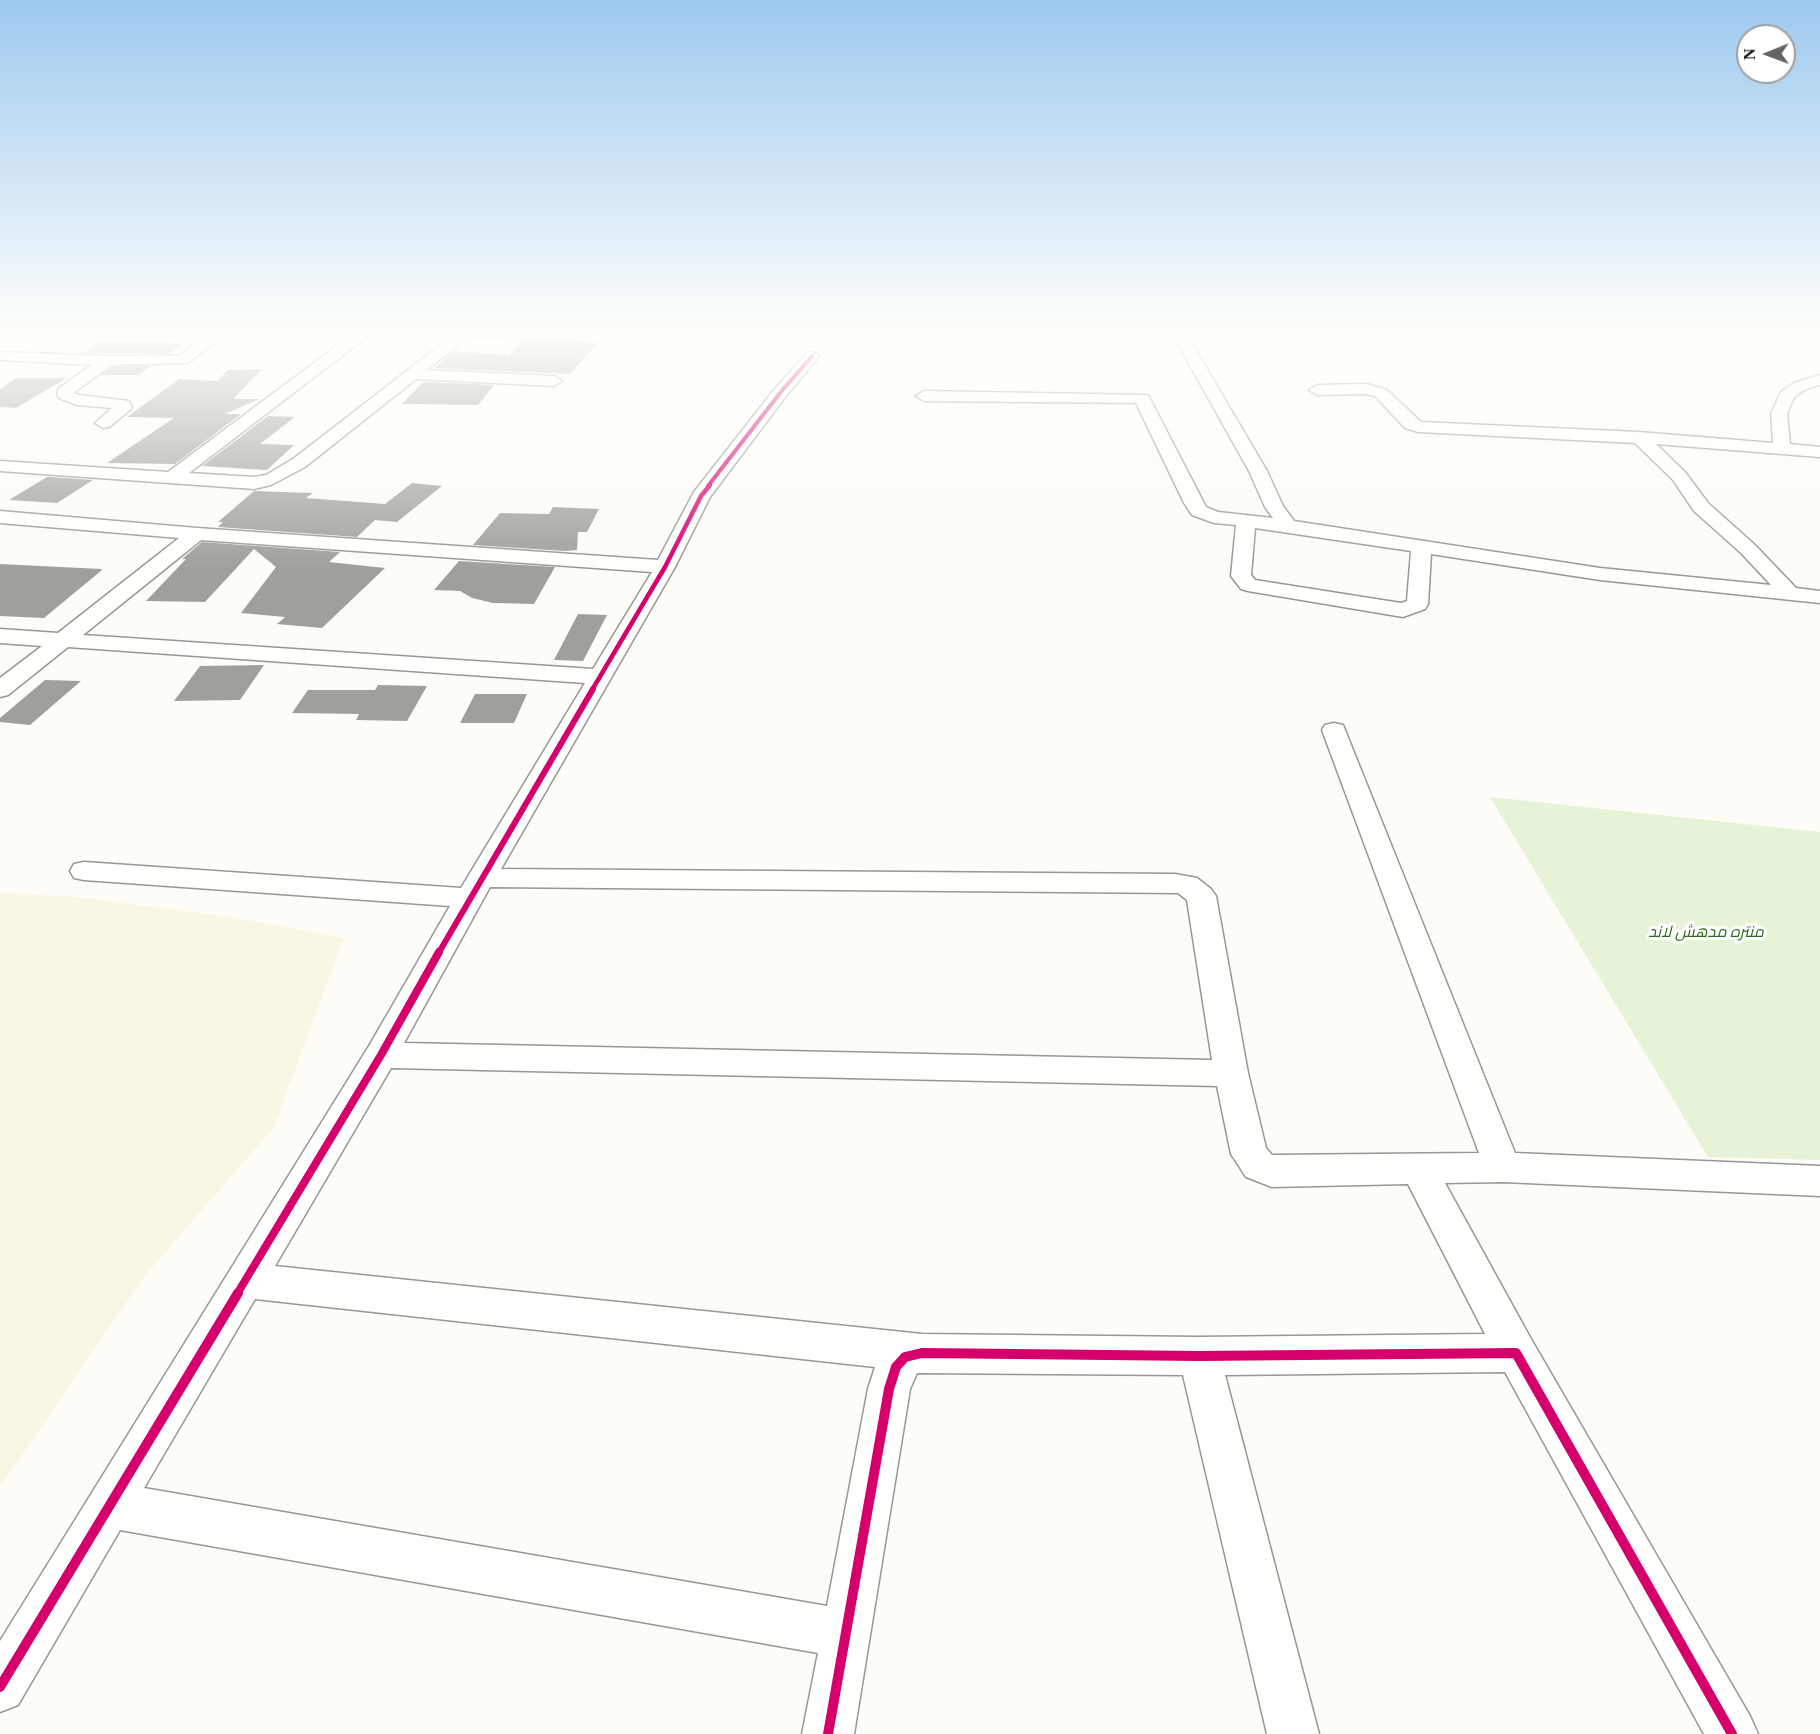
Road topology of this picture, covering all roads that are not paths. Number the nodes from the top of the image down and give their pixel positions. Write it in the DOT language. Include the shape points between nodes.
graph roads {
  1 [pos="121,409"];
  2 [pos="262,409"];
  3 [pos="369,409"];
  4 [pos="768,409"];
  5 [pos="1149,409"];
  6 [pos="1222,409"];
  7 [pos="1396,409"];
  8 [pos="1781,409"];
  9 [pos="103,423"];
  10 [pos="1639,437"];
  11 [pos="1782,449"];
  12 [pos="1820,452"];
  13 [pos="0,466"];
  14 [pos="171,478"];
  15 [pos="0,518"];
  16 [pos="1246,521"];
  17 [pos="1288,526"];
  18 [pos="197,534"];
  19 [pos="1421,547"];
  20 [pos="665,567"];
  21 [pos="1791,595"];
  22 [pos="1820,597"];
  23 [pos="0,636"];
  24 [pos="64,641"];
  25 [pos="601,677"];
  26 [pos="0,690"];
  27 [pos="1334,730"];
  28 [pos="84,871"];
  29 [pos="475,888"];
  30 [pos="381,1055"];
  31 [pos="1231,1073"];
  32 [pos="1503,1167"];
  33 [pos="1418,1168"];
  34 [pos="1820,1181"];
  35 [pos="246,1280"];
  36 [pos="922,1353"];
  37 [pos="1516,1353"];
  38 [pos="1198,1356"];
  39 [pos="109,1505"];
  40 [pos="846,1634"];
  41 [pos="0,1687"];
  42 [pos="828,1734"];
  43 [pos="1293,1734"];
  44 [pos="1732,1734"];
  1 -- 9 [label="street"];
  2 -- 14 [label="street"];
  3 -- 14 [label="street" via="282,476 254,483"];
  4 -- 20 [label="street" via="701,496"];
  5 -- 16 [label="street" via="1199,511"];
  6 -- 17 [label="street"];
  7 -- 10 [label="street" via="1418,427"];
  8 -- 11 [label="street"];
  10 -- 11 [label="street"];
  10 -- 21 [label="street" via="1679,476 1701,507"];
  11 -- 12 [label="street"];
  13 -- 14 [label="street"];
  15 -- 18 [label="street"];
  16 -- 17 [label="street"];
  16 -- 19 [label="street" via="1241,576 1248,585 1403,609 1417,604"];
  17 -- 19 [label="street"];
  18 -- 20 [label="street"];
  18 -- 24 [label="street"];
  19 -- 21 [label="street" via="1600,574"];
  20 -- 25 [label="street"];
  21 -- 22 [label="street"];
  23 -- 24 [label="street"];
  24 -- 25 [label="street"];
  24 -- 26 [label="street"];
  25 -- 29 [label="street"];
  27 -- 32 [label="street"];
  28 -- 29 [label="street"];
  29 -- 30 [label="street"];
  29 -- 31 [label="street" via="1187,885 1201,896"];
  30 -- 31 [label="street"];
  30 -- 35 [label="street"];
  31 -- 33 [label="street" via="1249,1154 1259,1166 1272,1172"];
  32 -- 33 [label="street"];
  32 -- 34 [label="street"];
  33 -- 37 [label="street"];
  35 -- 36 [label="street"];
  35 -- 39 [label="street"];
  36 -- 38 [label="street"];
  36 -- 40 [label="street" via="905,1357 896,1367 889,1389"];
  37 -- 38 [label="street"];
  37 -- 44 [label="street"];
  38 -- 43 [label="street"];
  39 -- 40 [label="street"];
  39 -- 41 [label="street"];
  40 -- 42 [label="street"];
}
